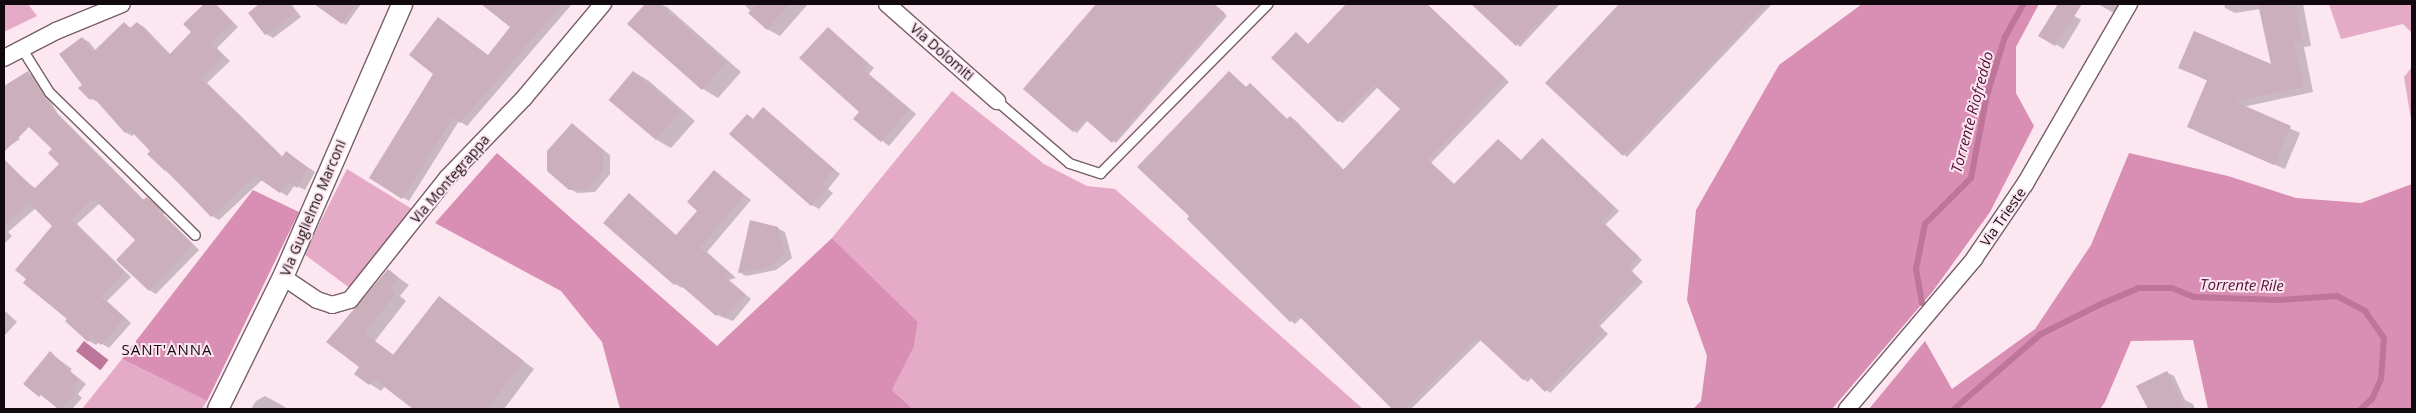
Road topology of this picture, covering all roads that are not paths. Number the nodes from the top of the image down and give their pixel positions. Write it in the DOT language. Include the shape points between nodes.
graph roads {
  1 [pos="122,4"];
  2 [pos="402,4"];
  3 [pos="603,4"];
  4 [pos="887,4"];
  5 [pos="1267,4"];
  6 [pos="2129,4"];
  7 [pos="22,49"];
  8 [pos="4,58"];
  9 [pos="997,101"];
  10 [pos="195,235"];
  11 [pos="284,277"];
  12 [pos="218,409"];
  13 [pos="1847,409"];
  1 -- 7 [label="street"];
  2 -- 11 [label="street, Via Guglielmo Marconi"];
  3 -- 11 [label="street, Via Montegrappa" via="524,98 448,177 350,300 332,305 317,300"];
  4 -- 9 [label="street, Via Dolomiti"];
  5 -- 9 [label="lane" via="1100,173 1069,164"];
  6 -- 13 [label="street, Via Trieste" via="2025,184 1974,259"];
  7 -- 8 [label="street"];
  7 -- 10 [label="lane" via="49,92"];
  11 -- 12 [label="street, Via Guglielmo Marconi"];
}
